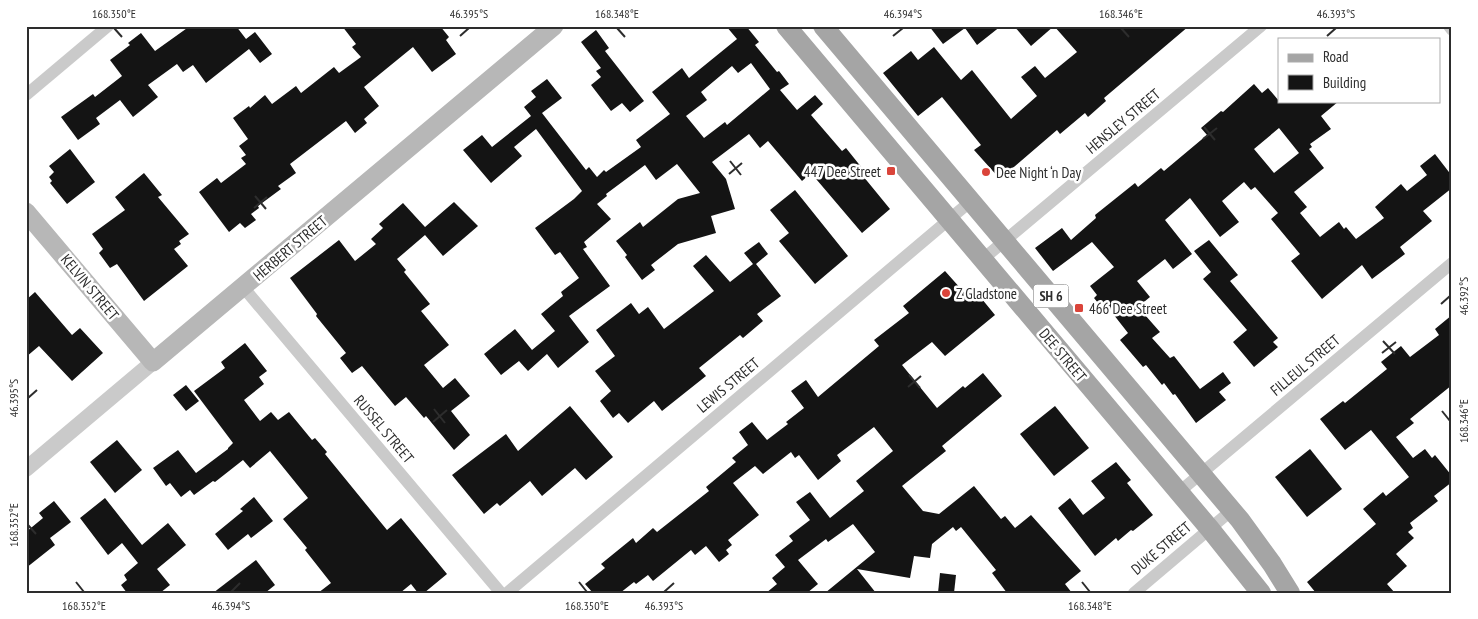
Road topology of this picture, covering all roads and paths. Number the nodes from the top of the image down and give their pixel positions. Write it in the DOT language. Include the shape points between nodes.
graph roads {
  1 [pos="108,26"];
  2 [pos="554,26"];
  3 [pos="787,26"];
  4 [pos="823,26"];
  5 [pos="1261,26"];
  6 [pos="1449,26"];
  7 [pos="1452,30"];
  8 [pos="26,95"];
  9 [pos="971,202"];
  10 [pos="26,212"];
  11 [pos="949,220"];
  12 [pos="1004,241"];
  13 [pos="983,259"];
  14 [pos="1452,263"];
  15 [pos="243,287"];
  16 [pos="153,362"];
  17 [pos="26,469"];
  18 [pos="1200,473"];
  19 [pos="1179,492"];
  20 [pos="1232,510"];
  21 [pos="1210,529"];
  22 [pos="501,593"];
  23 [pos="507,593"];
  24 [pos="1134,593"];
  25 [pos="1261,593"];
  26 [pos="1290,593"];
  1 -- 8 [label="street"];
  2 -- 15 [label="main road, HERBERT STREET"];
  3 -- 11 [label="main road, DEE STREET / SH 6"];
  4 -- 9 [label="main road, DEE STREET / SH 6"];
  5 -- 12 [label="street, HENSLEY STREET"];
  6 -- 7 [label="street"];
  9 -- 11 [label="street, LEWIS STREET"];
  9 -- 12 [label="main road, DEE STREET / SH 6"];
  10 -- 16 [label="main road, KELVIN STREET"];
  11 -- 13 [label="main road, DEE STREET / SH 6"];
  11 -- 23 [label="street, LEWIS STREET"];
  12 -- 13 [label="street, HENSLEY STREET"];
  12 -- 18 [label="main road, DEE STREET / SH 6"];
  13 -- 19 [label="main road, DEE STREET / SH 6"];
  14 -- 18 [label="street, FILLEUL STREET"];
  15 -- 16 [label="main road, HERBERT STREET"];
  15 -- 22 [label="street, RUSSEL STREET"];
  16 -- 17 [label="street, HERBERT STREET"];
  18 -- 19 [label="street, FILLEUL STREET"];
  18 -- 20 [label="main road, DEE STREET / SH 6"];
  19 -- 21 [label="main road, DEE STREET / SH 6"];
  20 -- 21 [label="street, DUKE STREET"];
  20 -- 26 [label="main road, DEE STREET / SH 6"];
  21 -- 24 [label="street, DUKE STREET"];
  21 -- 25 [label="main road, DEE STREET / SH 6"];
}
